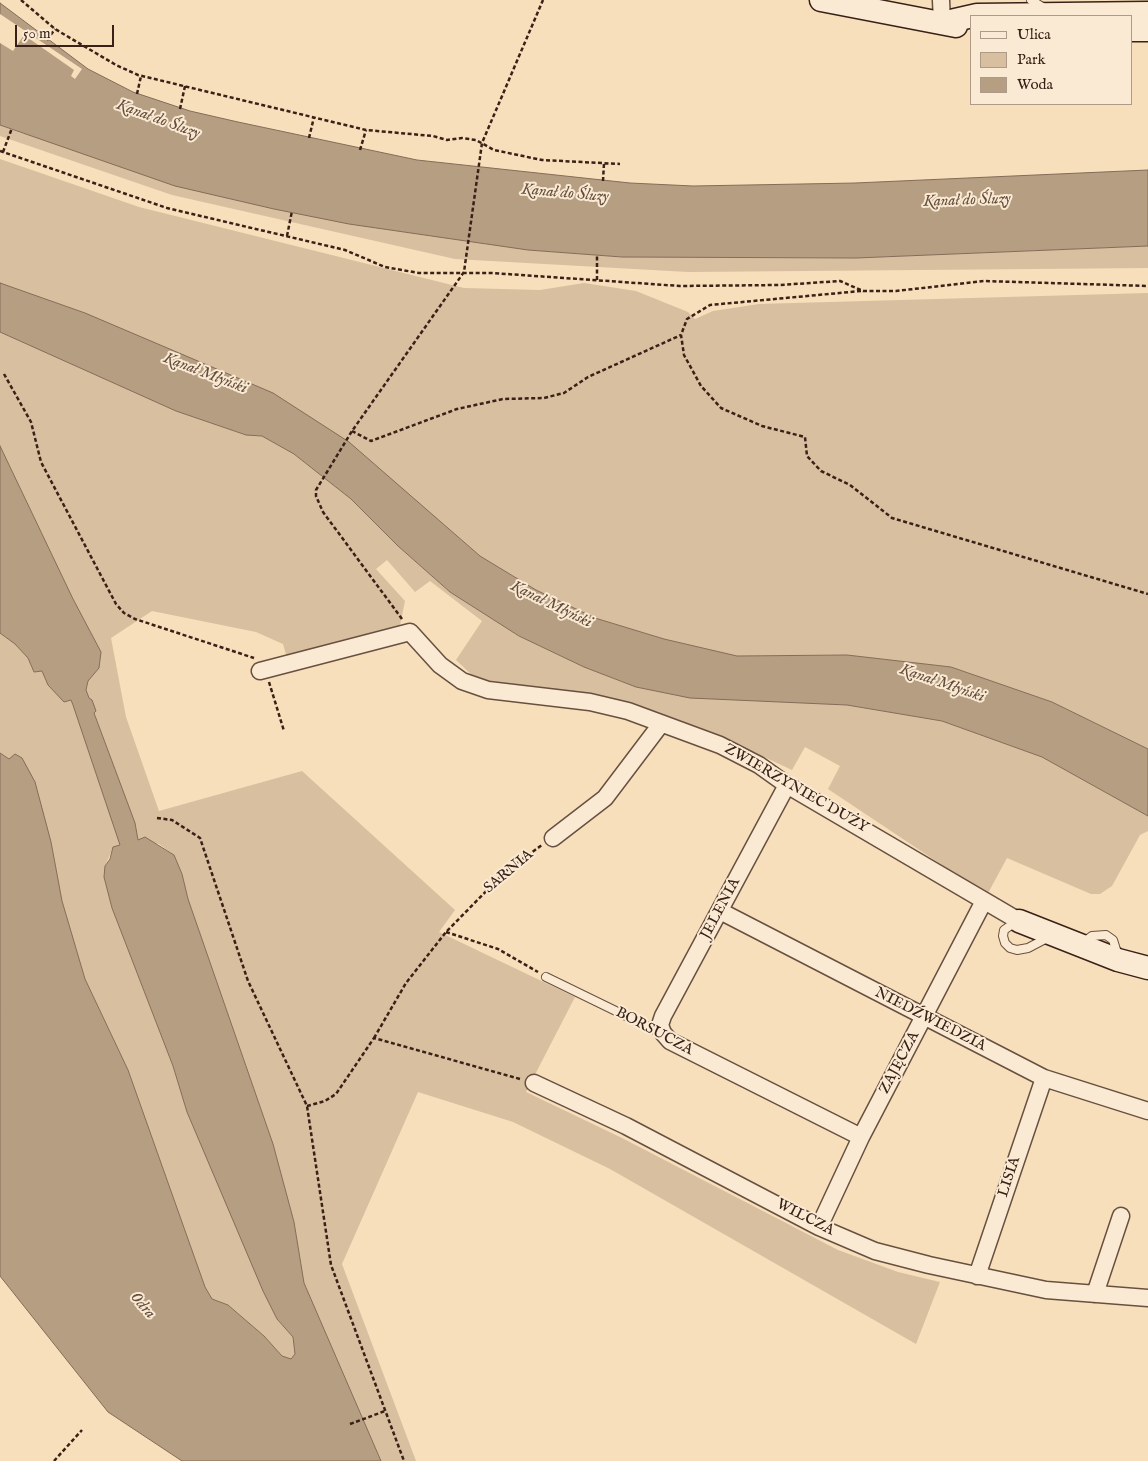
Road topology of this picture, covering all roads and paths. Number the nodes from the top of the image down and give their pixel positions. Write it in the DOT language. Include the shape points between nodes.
graph roads {
  1 [pos="21,0"];
  2 [pos="543,0"];
  3 [pos="821,0"];
  4 [pos="941,0"];
  5 [pos="1031,0"];
  6 [pos="1115,10"];
  7 [pos="1148,12"];
  8 [pos="1058,14"];
  9 [pos="977,15"];
  10 [pos="970,17"];
  11 [pos="942,24"];
  12 [pos="970,28"];
  13 [pos="55,29"];
  14 [pos="1133,30"];
  15 [pos="1148,30"];
  16 [pos="47,40"];
  17 [pos="141,76"];
  18 [pos="186,86"];
  19 [pos="137,94"];
  20 [pos="180,109"];
  21 [pos="314,117"];
  22 [pos="12,128"];
  23 [pos="366,130"];
  24 [pos="309,138"];
  25 [pos="482,143"];
  26 [pos="360,150"];
  27 [pos="1,151"];
  28 [pos="604,163"];
  29 [pos="620,164"];
  30 [pos="603,181"];
  31 [pos="292,211"];
  32 [pos="287,236"];
  33 [pos="597,254"];
  34 [pos="464,272"];
  35 [pos="597,280"];
  36 [pos="1148,286"];
  37 [pos="862,291"];
  38 [pos="681,335"];
  39 [pos="4,374"];
  40 [pos="352,431"];
  41 [pos="1148,594"];
  42 [pos="410,632"];
  43 [pos="262,670"];
  44 [pos="661,724"];
  45 [pos="284,731"];
  46 [pos="787,785"];
  47 [pos="157,818"];
  48 [pos="553,838"];
  49 [pos="984,901"];
  50 [pos="720,911"];
  51 [pos="1019,921"];
  52 [pos="446,932"];
  53 [pos="1148,968"];
  54 [pos="546,977"];
  55 [pos="924,1018"];
  56 [pos="662,1034"];
  57 [pos="374,1038"];
  58 [pos="1044,1078"];
  59 [pos="534,1083"];
  60 [pos="307,1106"];
  61 [pos="1148,1112"];
  62 [pos="861,1137"];
  63 [pos="1121,1216"];
  64 [pos="819,1226"];
  65 [pos="977,1276"];
  66 [pos="1095,1294"];
  67 [pos="1148,1298"];
  68 [pos="385,1411"];
  69 [pos="350,1424"];
  70 [pos="82,1430"];
  71 [pos="54,1461"];
  72 [pos="404,1461"];
  1 -- 13 [label="path"];
  2 -- 25 [label="path"];
  3 -- 11 [label="street"];
  4 -- 11 [label="street"];
  5 -- 8 [label="lane"];
  6 -- 7 [label="street"];
  6 -- 8 [label="street"];
  8 -- 9 [label="street"];
  10 -- 11 [label="street"];
  11 -- 12 [label="street"];
  13 -- 16 [label="path"];
  13 -- 17 [label="path"];
  14 -- 15 [label="street"];
  17 -- 18 [label="path"];
  17 -- 19 [label="path"];
  18 -- 20 [label="path"];
  18 -- 21 [label="path"];
  21 -- 23 [label="path"];
  21 -- 24 [label="path"];
  22 -- 27 [label="path"];
  23 -- 25 [label="path" via="448,140 462,138"];
  23 -- 26 [label="path"];
  25 -- 28 [label="path" via="494,150 542,160"];
  25 -- 34 [label="path"];
  27 -- 32 [label="path" via="167,208"];
  28 -- 29 [label="path"];
  28 -- 30 [label="path"];
  31 -- 32 [label="path"];
  32 -- 34 [label="path" via="345,250 386,267 419,273"];
  33 -- 35 [label="path"];
  34 -- 35 [label="path"];
  34 -- 40 [label="path"];
  35 -- 37 [label="path" via="680,286 840,282"];
  36 -- 37 [label="path" via="984,281 896,291"];
  37 -- 38 [label="path" via="710,305 687,319"];
  38 -- 40 [label="path" via="588,377 564,393 544,398 503,399 457,409 371,441"];
  38 -- 41 [label="path" via="684,355 701,386 721,408 762,426 805,436 807,456 821,471 850,485 892,518"];
  39 -- 43 [label="path" via="31,422 41,462 106,589 124,613 262,661"];
  40 -- 42 [label="path" via="316,490 316,496 322,512 398,610"];
  42 -- 43 [label="street"];
  42 -- 44 [label="street, ZWIERZYNIEC DUŻY" via="440,665 462,681 488,690 590,702 628,711"];
  43 -- 45 [label="path"];
  44 -- 46 [label="street, ZWIERZYNIEC DUŻY" via="720,745 759,765"];
  44 -- 48 [label="street" via="605,798"];
  46 -- 49 [label="street, ZWIERZYNIEC DUŻY"];
  46 -- 50 [label="street, JELENIA"];
  47 -- 60 [label="path" via="172,820 200,838 248,980"];
  48 -- 52 [label="path, SARNIA" via="507,870"];
  49 -- 51 [label="street, ZWIERZYNIEC DUŻY"];
  49 -- 55 [label="street, ZAJĘCZA"];
  50 -- 55 [label="street, NIEDŹWIEDZIA"];
  50 -- 56 [label="street, JELENIA" via="663,1016"];
  51 -- 53 [label="street, ZWIERZYNIEC DUŻY" via="1118,960"];
  52 -- 54 [label="path" via="498,949"];
  52 -- 57 [label="path, SARNIA" via="406,983"];
  54 -- 56 [label="lane, BORSUCZA"];
  55 -- 58 [label="street, NIEDŹWIEDZIA"];
  55 -- 62 [label="street, ZAJĘCZA"];
  56 -- 62 [label="street, BORSUCZA" via="670,1041"];
  57 -- 59 [label="path"];
  57 -- 60 [label="path, SARNIA" via="336,1094"];
  58 -- 61 [label="street, NIEDŹWIEDZIA"];
  58 -- 65 [label="street, LISIA"];
  59 -- 64 [label="street, WILCZA" via="626,1126"];
  60 -- 68 [label="path" via="330,1265"];
  62 -- 64 [label="street, ZAJĘCZA"];
  63 -- 66 [label="street"];
  64 -- 65 [label="street, WILCZA" via="875,1251"];
  65 -- 66 [label="street, WILCZA" via="1046,1290"];
  66 -- 67 [label="street, WILCZA"];
  68 -- 69 [label="path"];
  68 -- 72 [label="path"];
  70 -- 71 [label="path"];
}
